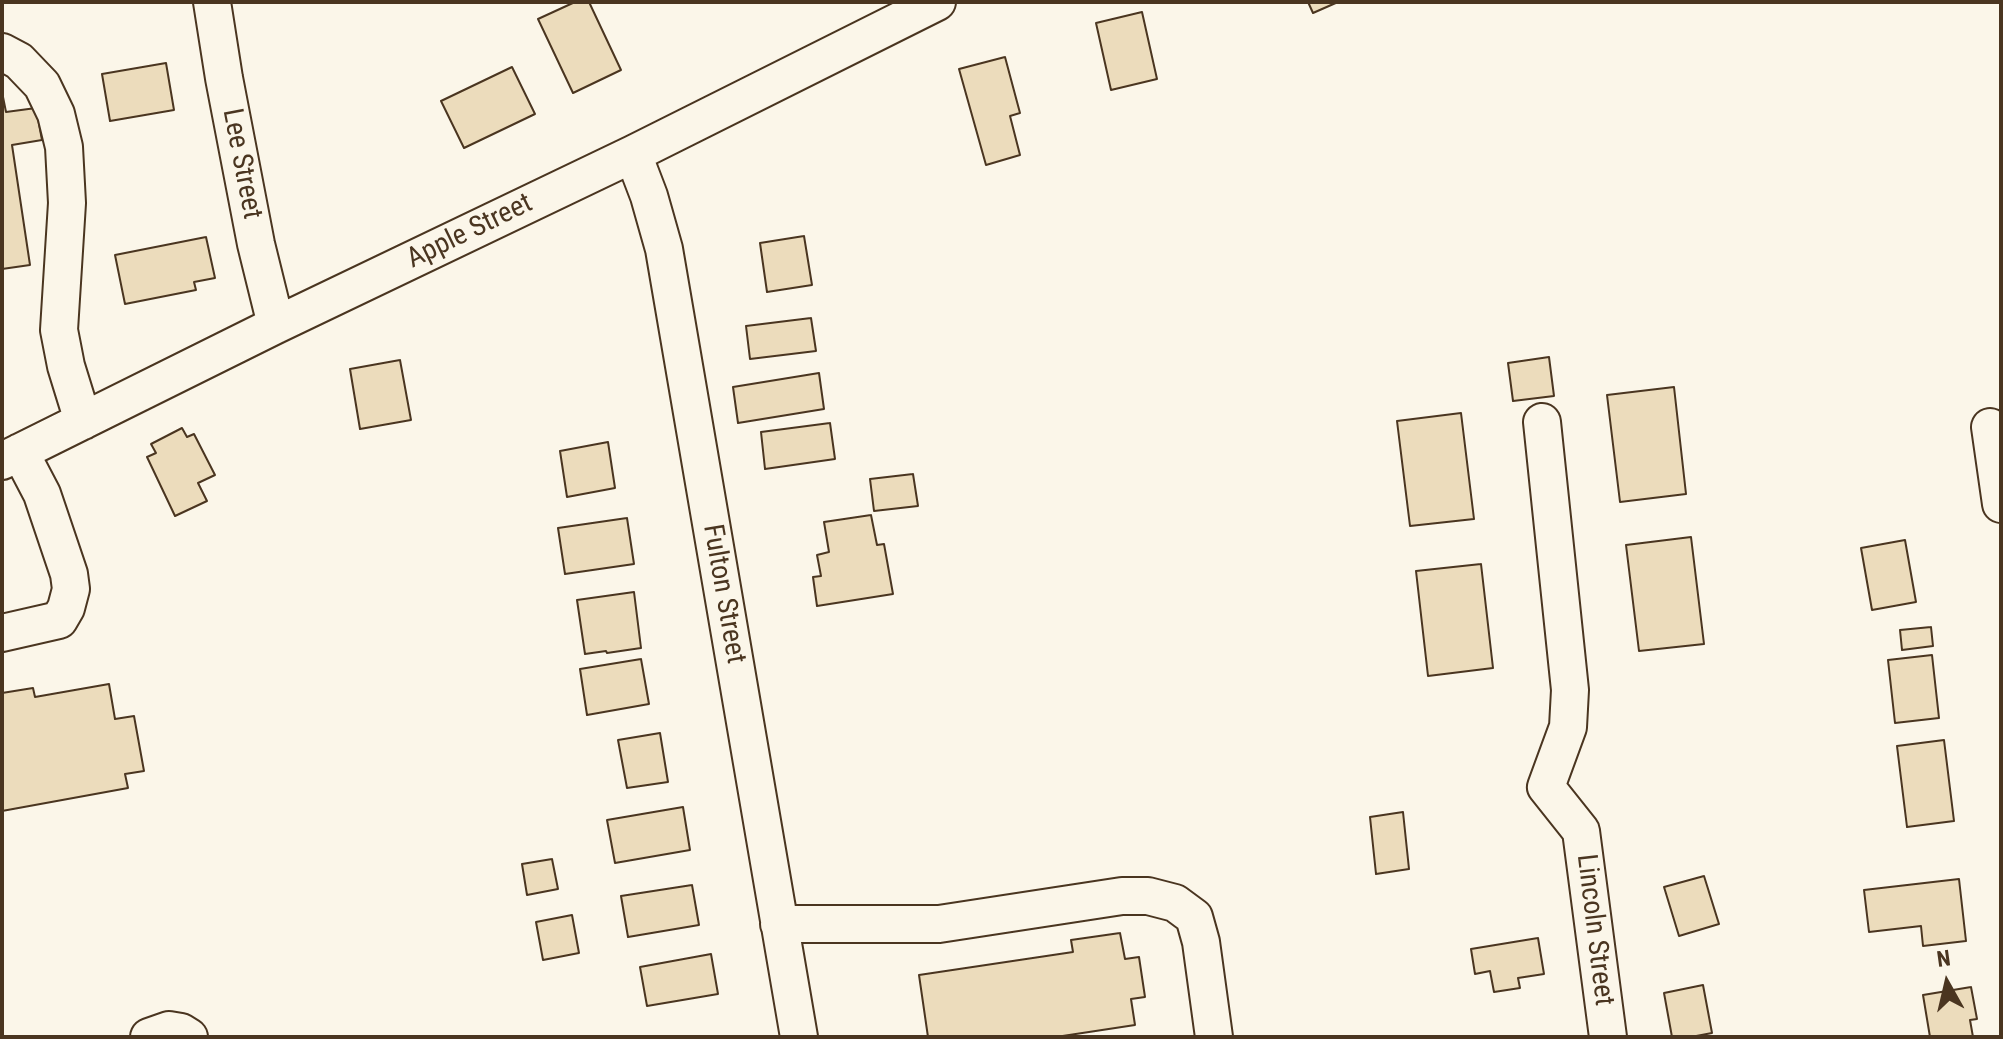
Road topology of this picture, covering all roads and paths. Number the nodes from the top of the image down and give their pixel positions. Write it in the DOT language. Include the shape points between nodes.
graph roads {
  1 [pos="212,2"];
  2 [pos="933,3"];
  3 [pos="2,52"];
  4 [pos="633,154"];
  5 [pos="276,325"];
  6 [pos="83,421"];
  7 [pos="1542,422"];
  8 [pos="1990,427"];
  9 [pos="11,456"];
  10 [pos="2001,504"];
  11 [pos="2,633"];
  12 [pos="779,924"];
  13 [pos="799,1037"];
  14 [pos="1214,1037"];
  15 [pos="1608,1037"];
  1 -- 5 [label="street, Lee Street"];
  2 -- 4 [label="street, Apple Street"];
  3 -- 6 [label="street" via="42,85 64,147 67,203 59,330"];
  4 -- 5 [label="street, Apple Street"];
  4 -- 12 [label="street, Fulton Street" via="664,249"];
  5 -- 6 [label="street, Apple Street"];
  6 -- 9 [label="street, Apple Street"];
  7 -- 15 [label="street, Lincoln Street" via="1570,690 1568,727 1546,787 1581,831"];
  8 -- 10 [label="street"];
  9 -- 11 [label="street" via="42,494 71,589 59,620"];
  12 -- 13 [label="street, Fulton Street"];
  12 -- 14 [label="street" via="939,924 1122,896 1175,903 1194,917"];
}
